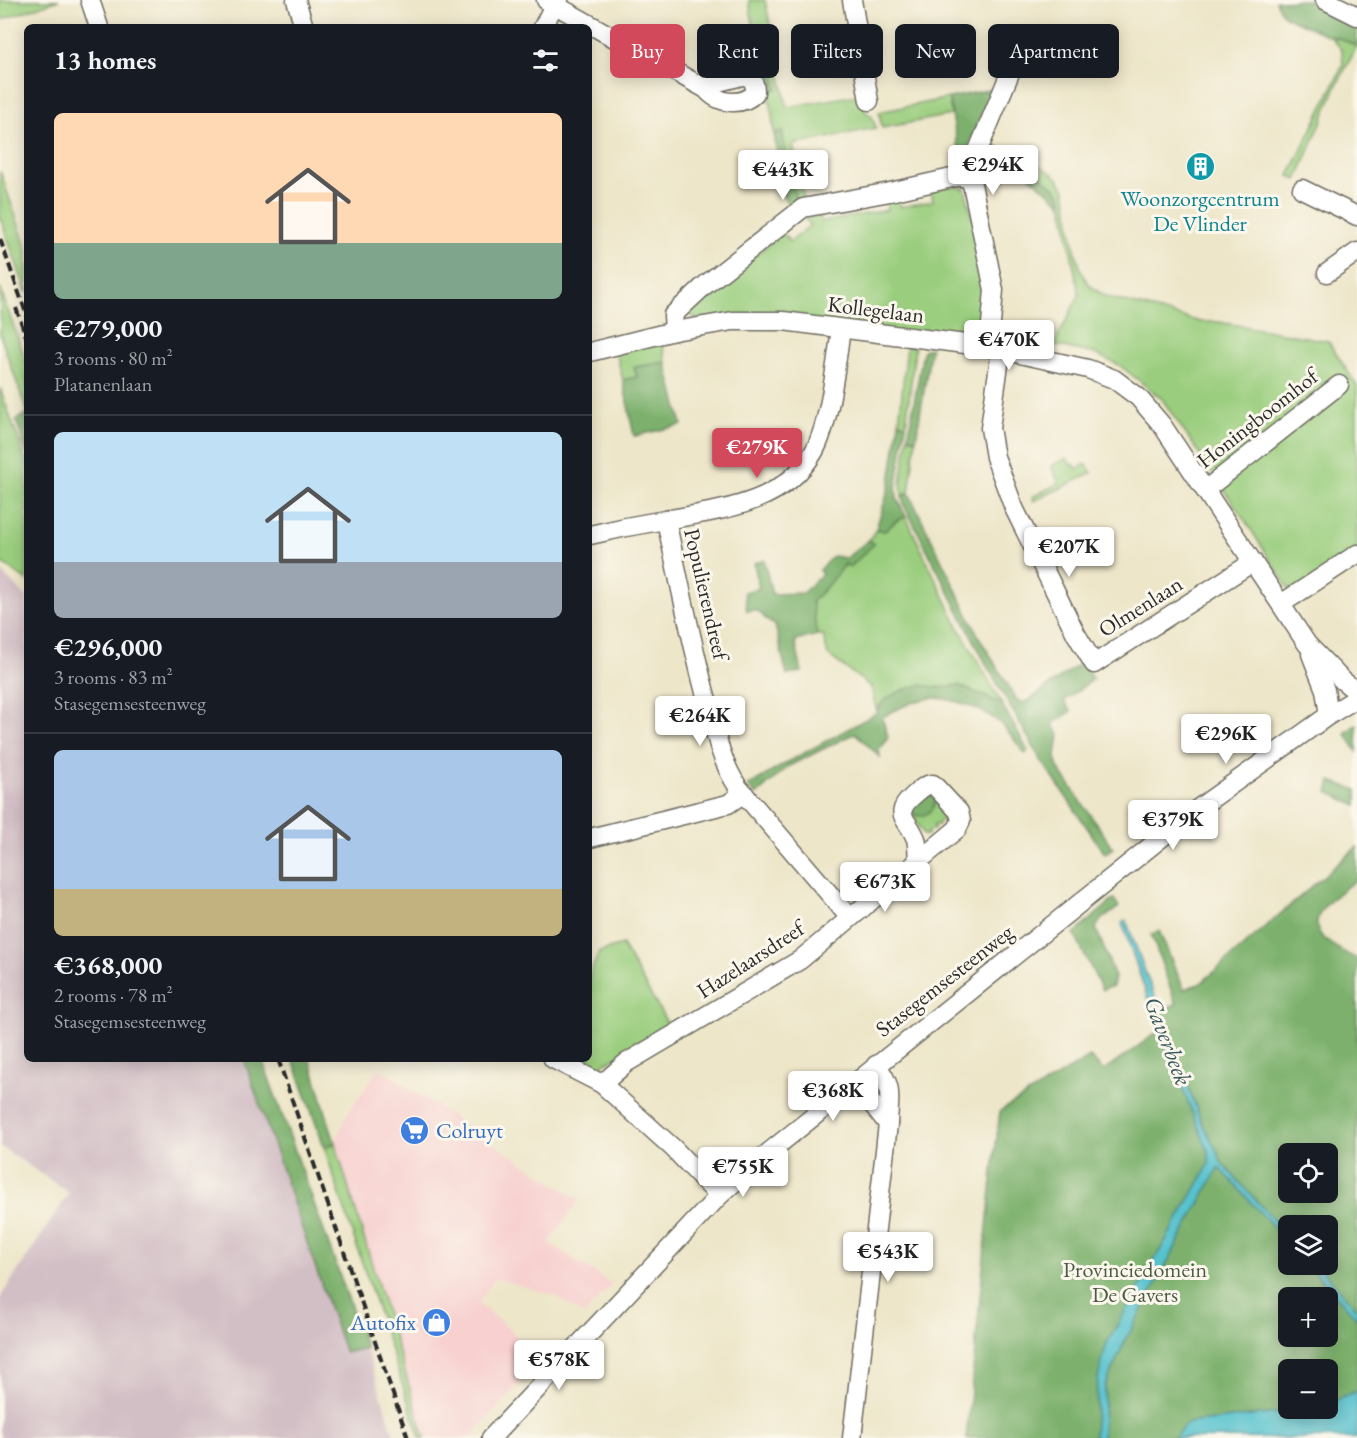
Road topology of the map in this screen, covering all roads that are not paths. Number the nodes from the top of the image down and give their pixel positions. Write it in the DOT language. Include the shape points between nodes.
graph roads {
  1 [pos="90,0"];
  2 [pos="296,0"];
  3 [pos="852,0"];
  4 [pos="1325,0"];
  5 [pos="553,2"];
  6 [pos="1357,16"];
  7 [pos="98,24"];
  8 [pos="303,24"];
  9 [pos="544,24"];
  10 [pos="592,24"];
  11 [pos="592,24"];
  12 [pos="1008,78"];
  13 [pos="706,89"];
  14 [pos="869,101"];
  15 [pos="967,177"];
  16 [pos="1302,189"];
  17 [pos="1357,216"];
  18 [pos="1357,252"];
  19 [pos="1327,273"];
  20 [pos="842,329"];
  21 [pos="674,331"];
  22 [pos="995,349"];
  23 [pos="592,352"];
  24 [pos="1339,385"];
  25 [pos="1205,490"];
  26 [pos="666,520"];
  27 [pos="592,535"];
  28 [pos="1357,554"];
  29 [pos="1254,562"];
  30 [pos="1281,604"];
  31 [pos="1307,644"];
  32 [pos="1357,692"];
  33 [pos="1357,698"];
  34 [pos="1329,715"];
  35 [pos="744,793"];
  36 [pos="592,838"];
  37 [pos="918,863"];
  38 [pos="850,918"];
  39 [pos="559,1062"];
  40 [pos="876,1065"];
  41 [pos="855,1082"];
  42 [pos="602,1084"];
  43 [pos="888,1124"];
  44 [pos="719,1196"];
  45 [pos="491,1438"];
  46 [pos="852,1438"];
  1 -- 7 [label="street"];
  2 -- 8 [label="street"];
  3 -- 14 [label="street"];
  4 -- 6 [label="street"];
  5 -- 9 [label="street"];
  5 -- 10 [label="street"];
  11 -- 13 [label="street"];
  12 -- 15 [label="street"];
  15 -- 21 [label="street" via="803,208 673,315"];
  15 -- 22 [label="street" via="972,184 994,290"];
  16 -- 17 [label="street"];
  18 -- 19 [label="street"];
  20 -- 21 [label="street, Kollegelaan" via="783,321 733,321"];
  20 -- 22 [label="street, Kollegelaan"];
  20 -- 26 [label="street" via="824,427 814,452 801,469 778,489 748,504"];
  21 -- 23 [label="street, Kollegelaan"];
  22 -- 25 [label="street, Kollegelaan" via="1088,369 1114,379 1138,397 1162,425"];
  22 -- 29 [label="street, Olmenlaan" via="990,428 995,457 1014,508 1094,664"];
  24 -- 25 [label="street, Honingboomhof"];
  25 -- 29 [label="street, Kollegelaan"];
  26 -- 27 [label="street"];
  26 -- 35 [label="street, Populierendreef" via="722,758"];
  28 -- 30 [label="street"];
  29 -- 30 [label="street, Kollegelaan"];
  30 -- 31 [label="street, Kollegelaan"];
  31 -- 32 [label="street, Kollegelaan"];
  31 -- 34 [label="street, Kollegelaan" via="1325,690"];
  33 -- 34 [label="street, Stasegemsesteenweg"];
  34 -- 40 [label="street, Stasegemsesteenweg" via="1196,810"];
  35 -- 36 [label="street" via="728,804"];
  35 -- 38 [label="street, Populierendreef"];
  37 -- 38 [label="street, Hazelaarsdreef"];
  38 -- 42 [label="street, Hazelaarsdreef" via="784,970 626,1063"];
  39 -- 42 [label="street"];
  40 -- 41 [label="street, Stasegemsesteenweg"];
  40 -- 43 [label="street" via="887,1078"];
  41 -- 43 [label="street"];
  41 -- 44 [label="street, Stasegemsesteenweg"];
  42 -- 44 [label="street"];
  43 -- 46 [label="street"];
  44 -- 45 [label="street, Stasegemsesteenweg"];
}
